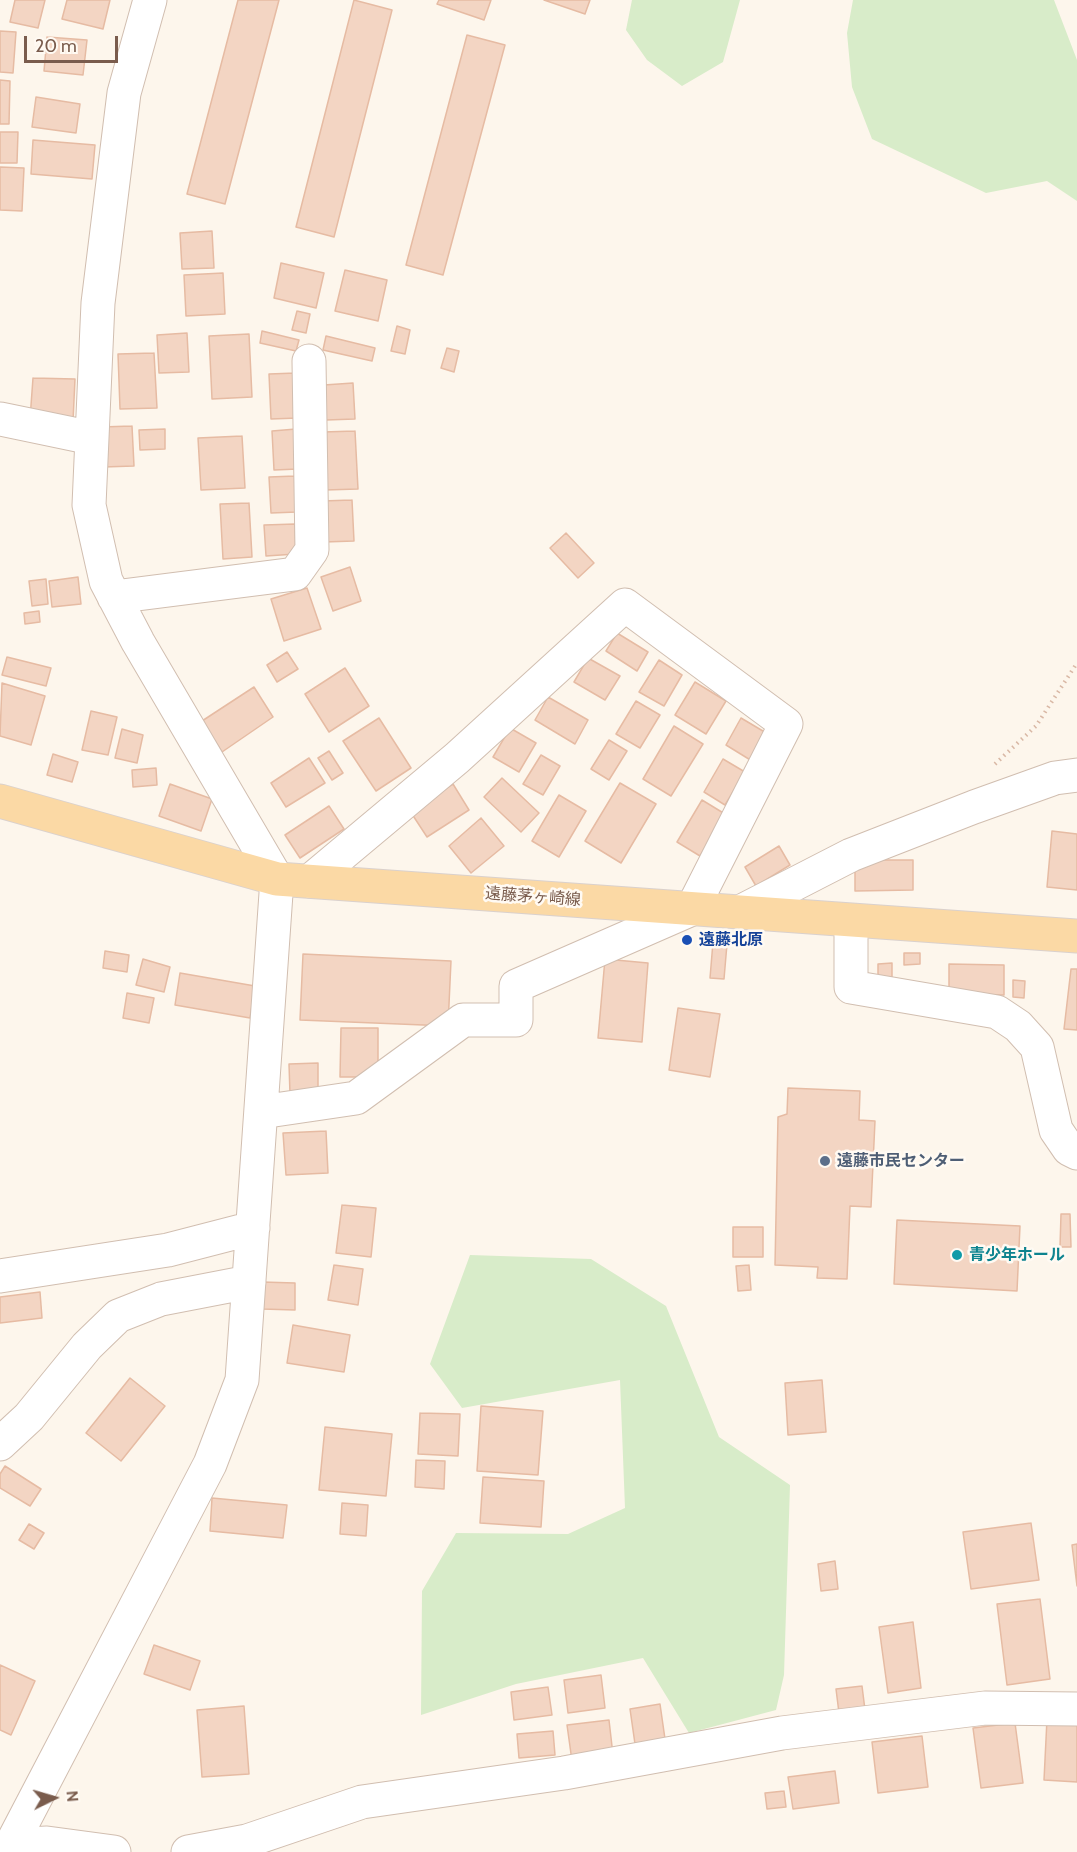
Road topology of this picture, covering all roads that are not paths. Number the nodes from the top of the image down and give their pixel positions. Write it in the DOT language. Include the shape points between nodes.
graph roads {
  1 [pos="150,0"];
  2 [pos="309,361"];
  3 [pos="0,419"];
  4 [pos="92,438"];
  5 [pos="114,597"];
  6 [pos="1077,775"];
  7 [pos="0,801"];
  8 [pos="277,879"];
  9 [pos="310,881"];
  10 [pos="692,909"];
  11 [pos="740,912"];
  12 [pos="851,921"];
  13 [pos="1077,936"];
  14 [pos="261,1112"];
  15 [pos="1077,1153"];
  16 [pos="253,1228"];
  17 [pos="0,1276"];
  18 [pos="249,1282"];
  19 [pos="0,1444"];
  20 [pos="1077,1709"];
  21 [pos="5,1848"];
  22 [pos="114,1852"];
  23 [pos="188,1852"];
  1 -- 4 [label="street" via="124,93 98,303"];
  2 -- 5 [label="street" via="312,549 295,574"];
  3 -- 4 [label="street"];
  4 -- 5 [label="street" via="89,505 106,581"];
  5 -- 8 [label="street"];
  6 -- 11 [label="street" via="1055,778 851,855"];
  7 -- 8 [label="main road, 遠藤茅ヶ崎線"];
  8 -- 9 [label="main road, 遠藤茅ヶ崎線"];
  8 -- 14 [label="street"];
  9 -- 10 [label="main road, 遠藤茅ヶ崎線"];
  9 -- 10 [label="street" via="457,758 625,605 786,724"];
  10 -- 11 [label="main road, 遠藤茅ヶ崎線"];
  10 -- 14 [label="street" via="516,986 516,1020 463,1020 356,1098"];
  11 -- 12 [label="main road, 遠藤茅ヶ崎線"];
  12 -- 13 [label="main road, 遠藤茅ヶ崎線"];
  12 -- 15 [label="street" via="851,987 997,1011 1018,1026 1037,1047 1056,1130"];
  14 -- 16 [label="street"];
  16 -- 17 [label="street" via="168,1250"];
  16 -- 18 [label="street"];
  18 -- 19 [label="street" via="161,1299 118,1316 87,1346 29,1417"];
  18 -- 21 [label="street" via="242,1380 210,1464"];
  20 -- 23 [label="street" via="985,1708 782,1733 564,1773 362,1802 247,1841"];
  21 -- 22 [label="street" via="47,1842"];
}
